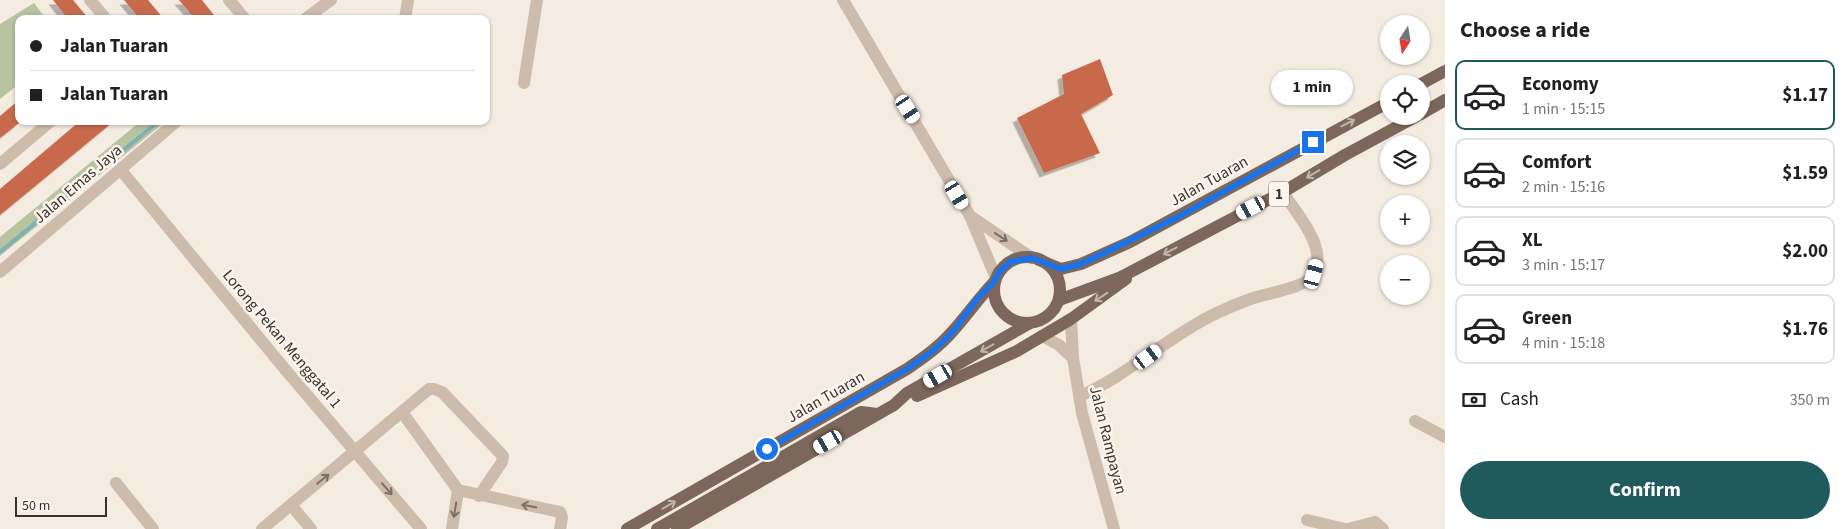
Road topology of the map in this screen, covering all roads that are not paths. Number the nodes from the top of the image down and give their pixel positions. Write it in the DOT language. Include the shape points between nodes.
graph roads {
  1 [pos="90,0"];
  2 [pos="229,0"];
  3 [pos="331,0"];
  4 [pos="408,0"];
  5 [pos="536,0"];
  6 [pos="844,0"];
  7 [pos="103,15"];
  8 [pos="242,15"];
  9 [pos="310,15"];
  10 [pos="406,15"];
  11 [pos="1445,71"];
  12 [pos="1430,79"];
  13 [pos="524,83"];
  14 [pos="1445,100"];
  15 [pos="1380,107"];
  16 [pos="1430,109"];
  17 [pos="46,125"];
  18 [pos="171,125"];
  19 [pos="1400,125"];
  20 [pos="0,164"];
  21 [pos="120,169"];
  22 [pos="1283,192"];
  23 [pos="970,216"];
  24 [pos="1036,259"];
  25 [pos="1139,267"];
  26 [pos="0,272"];
  27 [pos="995,280"];
  28 [pos="1059,300"];
  29 [pos="1071,319"];
  30 [pos="1030,324"];
  31 [pos="1042,336"];
  32 [pos="1073,358"];
  33 [pos="1080,396"];
  34 [pos="894,405"];
  35 [pos="402,412"];
  36 [pos="877,414"];
  37 [pos="1416,421"];
  38 [pos="1445,437"];
  39 [pos="356,452"];
  40 [pos="116,483"];
  41 [pos="458,490"];
  42 [pos="479,496"];
  43 [pos="291,505"];
  44 [pos="648,517"];
  45 [pos="1307,520"];
  46 [pos="153,529"];
  47 [pos="262,529"];
  48 [pos="310,529"];
  49 [pos="422,529"];
  50 [pos="452,529"];
  51 [pos="560,529"];
  52 [pos="627,529"];
  53 [pos="637,529"];
  54 [pos="657,529"];
  55 [pos="677,529"];
  56 [pos="1114,529"];
  57 [pos="1346,529"];
  58 [pos="1383,529"];
  1 -- 7 [label="street"];
  2 -- 8 [label="street"];
  3 -- 9 [label="street"];
  4 -- 10 [label="street"];
  5 -- 13 [label="street"];
  6 -- 23 [label="street"];
  11 -- 12 [label="main road"];
  14 -- 16 [label="main road"];
  24 -- 15 [label="main road, Jalan Tuaran / 1, one-way" via="1061,269 1122,246"];
  17 -- 20 [label="street"];
  18 -- 21 [label="street, Jalan Emas Jaya"];
  19 -- 22 [label="main road, 1, one-way"];
  21 -- 26 [label="street, Jalan Emas Jaya"];
  21 -- 39 [label="street, Lorong Pekan Menggatal 1"];
  22 -- 25 [label="main road, 1, one-way"];
  22 -- 33 [label="street" via="1318,252 1314,274 1306,282 1249,299 1193,325 1112,380"];
  23 -- 24 [label="street, one-way"];
  23 -- 27 [label="street"];
  24 -- 27 [label="main road" via="1010,262"];
  24 -- 28 [label="main road" via="1050,266 1057,276"];
  25 -- 28 [label="main road, 1" via="1119,278"];
  25 -- 29 [label="main road, one-way"];
  27 -- 30 [label="main road" via="994,297 1001,312 1014,321"];
  44 -- 27 [label="main road, Jalan Tuaran, one-way" via="907,369 952,333"];
  28 -- 30 [label="main road, 1" via="1047,317"];
  29 -- 31 [label="main road"];
  29 -- 32 [label="street, Jalan Rampayan"];
  30 -- 34 [label="main road, 1, one-way" via="907,393"];
  31 -- 32 [label="street"];
  31 -- 34 [label="main road" via="1017,351"];
  32 -- 33 [label="street, Jalan Rampayan"];
  33 -- 56 [label="street, Jalan Rampayan"];
  34 -- 36 [label="main road, 1"];
  35 -- 39 [label="street"];
  35 -- 41 [label="street"];
  35 -- 42 [label="street" via="429,389 438,390 503,456"];
  36 -- 54 [label="main road" via="861,412"];
  36 -- 55 [label="main road, 1"];
  37 -- 38 [label="street"];
  43 -- 39 [label="street, one-way"];
  39 -- 49 [label="street, Lorong Pekan Menggatal 1, one-way"];
  40 -- 46 [label="street"];
  41 -- 42 [label="street"];
  41 -- 50 [label="street, one-way"];
  51 -- 42 [label="street, one-way" via="560,512"];
  43 -- 47 [label="street"];
  43 -- 48 [label="street"];
  44 -- 52 [label="main road, Jalan Tuaran"];
  44 -- 53 [label="main road"];
  45 -- 57 [label="street"];
  57 -- 58 [label="street" via="1375,522"];
}
